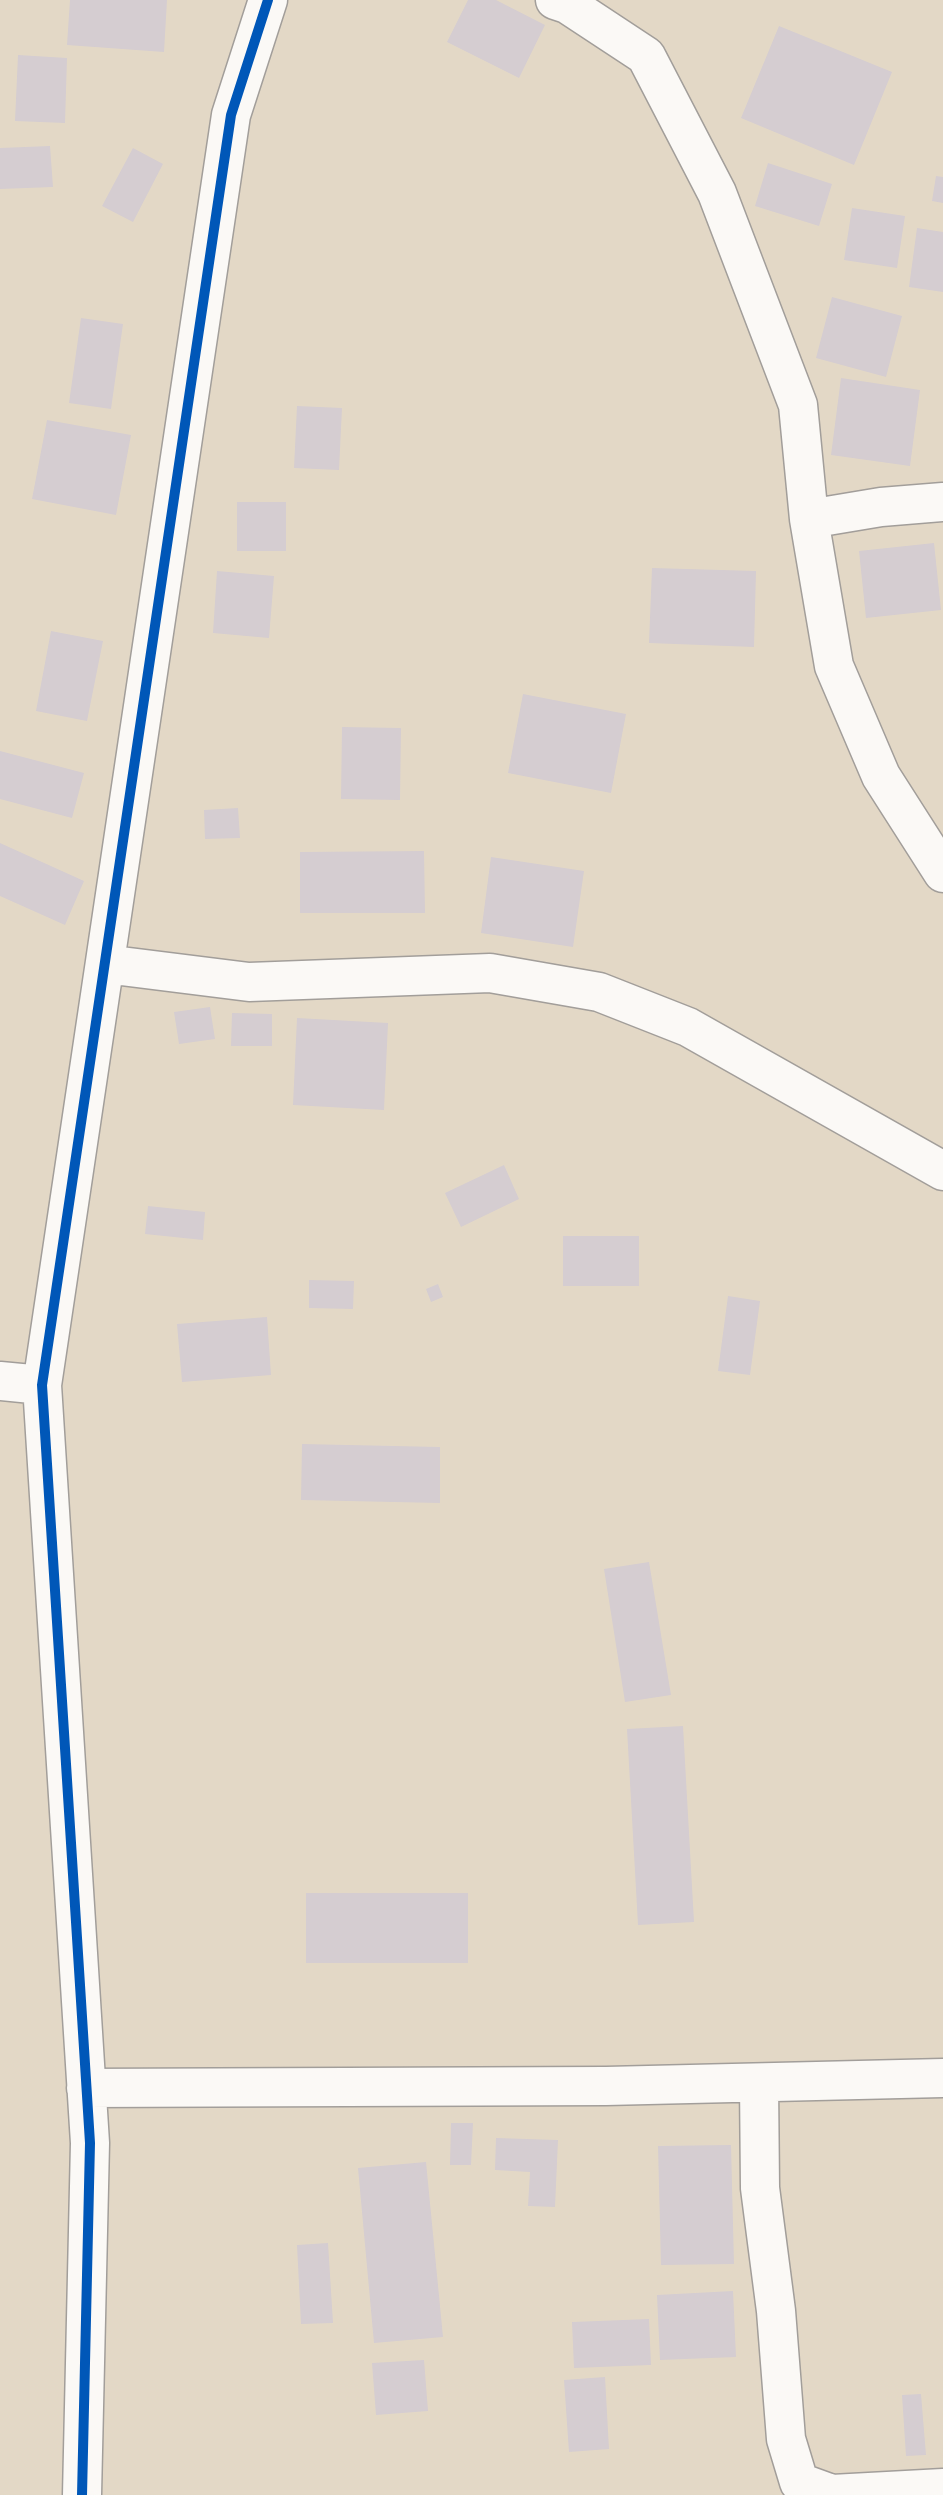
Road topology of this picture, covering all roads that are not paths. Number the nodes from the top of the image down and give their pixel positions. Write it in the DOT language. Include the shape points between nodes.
graph roads {
  1 [pos="268,0"];
  2 [pos="555,0"];
  3 [pos="943,502"];
  4 [pos="809,519"];
  5 [pos="943,873"];
  6 [pos="105,964"];
  7 [pos="943,1171"];
  8 [pos="0,1381"];
  9 [pos="42,1385"];
  10 [pos="943,2078"];
  11 [pos="759,2083"];
  12 [pos="86,2088"];
  13 [pos="943,2488"];
  14 [pos="82,2495"];
  1 -- 6 [label="street" via="231,115"];
  2 -- 4 [label="street" via="646,57 716,193 798,404"];
  3 -- 4 [label="street" via="881,506"];
  4 -- 5 [label="street" via="834,666 881,776"];
  6 -- 7 [label="street" via="249,982 490,973 599,992 688,1027"];
  6 -- 9 [label="street"];
  8 -- 9 [label="street"];
  9 -- 12 [label="street"];
  10 -- 11 [label="street"];
  11 -- 12 [label="street"];
  11 -- 13 [label="street" via="760,2188 786,2439 799,2482 832,2494"];
  12 -- 14 [label="street" via="90,2143"];
}
